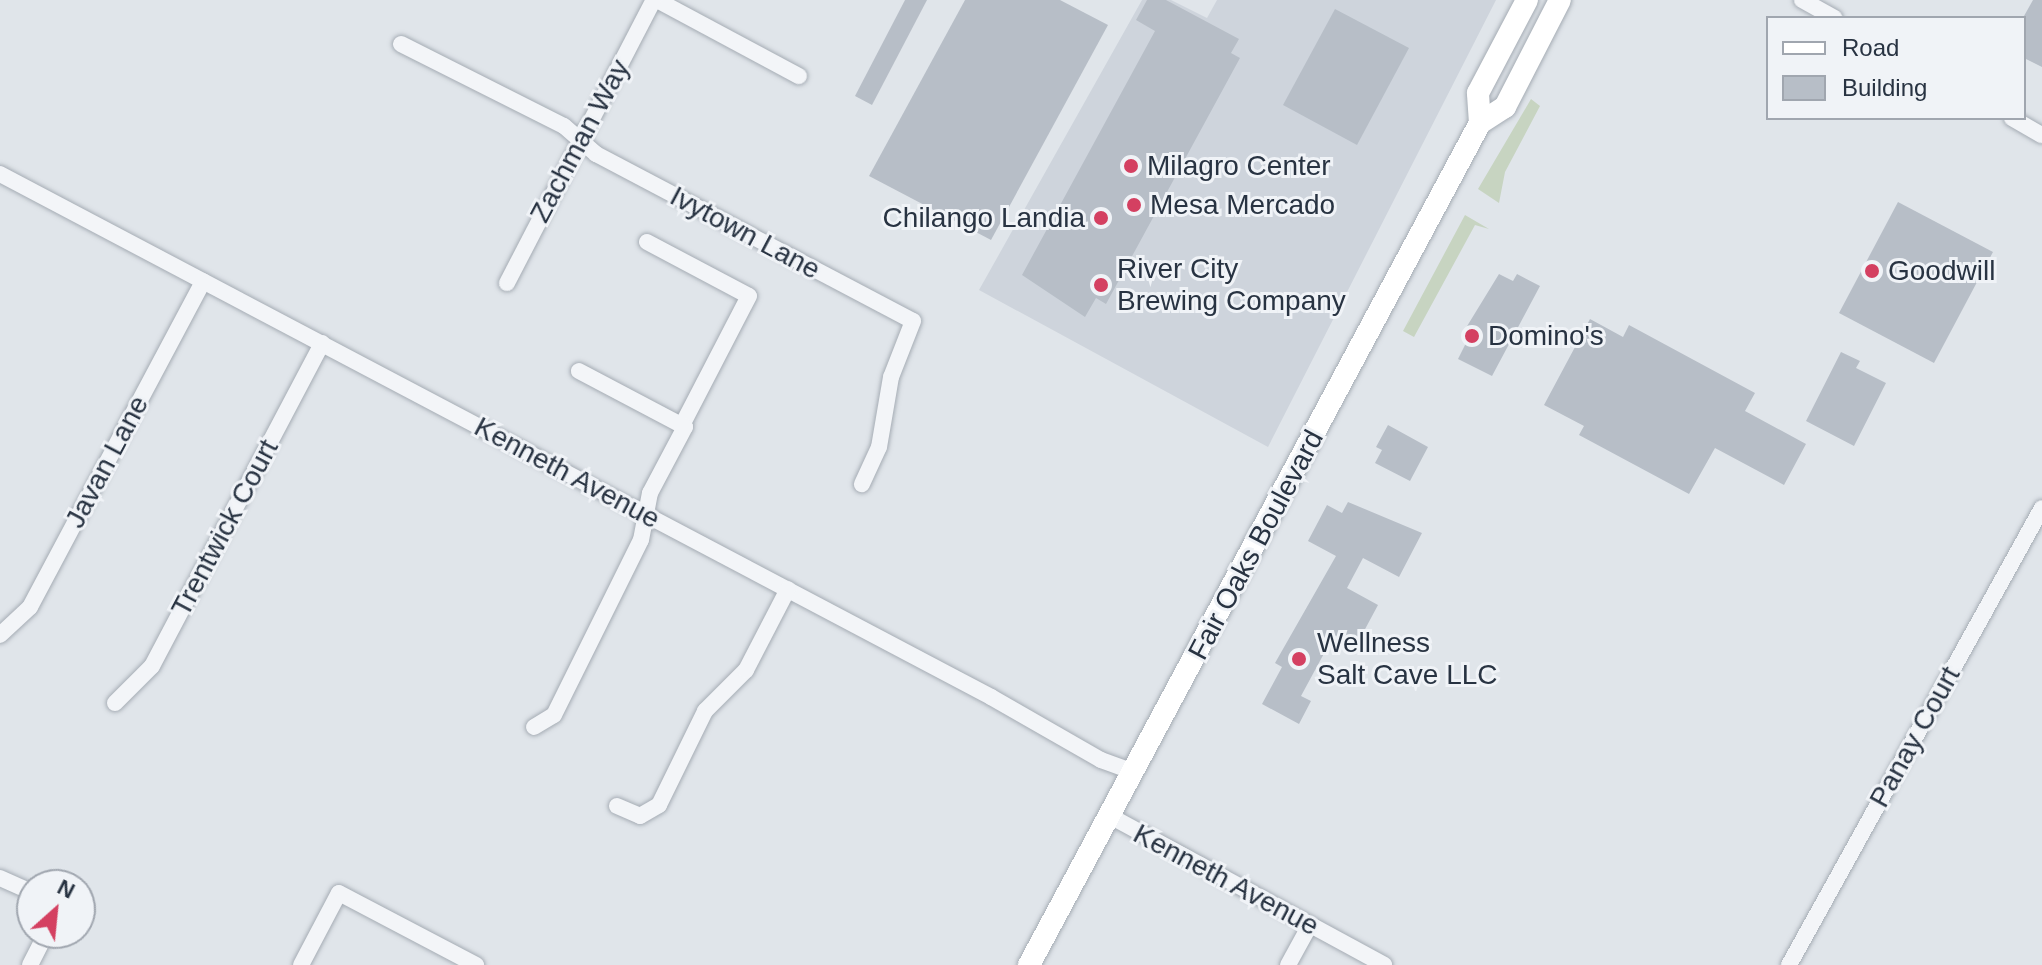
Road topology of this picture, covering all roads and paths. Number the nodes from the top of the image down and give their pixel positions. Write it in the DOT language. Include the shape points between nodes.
graph roads {
  1 [pos="656,0"];
  2 [pos="1527,0"];
  3 [pos="1560,0"];
  4 [pos="1802,0"];
  5 [pos="1830,16"];
  6 [pos="401,44"];
  7 [pos="799,76"];
  8 [pos="2016,120"];
  9 [pos="1480,123"];
  10 [pos="2042,135"];
  11 [pos="581,141"];
  12 [pos="0,174"];
  13 [pos="647,242"];
  14 [pos="203,281"];
  15 [pos="507,283"];
  16 [pos="322,343"];
  17 [pos="579,371"];
  18 [pos="682,425"];
  19 [pos="862,484"];
  20 [pos="2042,508"];
  21 [pos="646,515"];
  22 [pos="788,589"];
  23 [pos="0,635"];
  24 [pos="115,703"];
  25 [pos="534,727"];
  26 [pos="1134,772"];
  27 [pos="617,806"];
  28 [pos="1110,816"];
  29 [pos="1310,925"];
  30 [pos="301,965"];
  31 [pos="476,965"];
  32 [pos="1029,965"];
  33 [pos="1288,965"];
  34 [pos="1384,965"];
  35 [pos="1789,965"];
  1 -- 7 [label="street"];
  1 -- 11 [label="street, Zachman Way"];
  2 -- 9 [label="main road, Fair Oaks Boulevard" via="1478,93"];
  3 -- 9 [label="main road, Fair Oaks Boulevard" via="1505,107"];
  4 -- 5 [label="street"];
  6 -- 11 [label="street, Ivytown Lane" via="564,126"];
  8 -- 10 [label="street"];
  9 -- 26 [label="main road, Fair Oaks Boulevard"];
  11 -- 15 [label="street, Zachman Way"];
  11 -- 19 [label="street, Ivytown Lane" via="596,154 913,321 891,377 879,447"];
  12 -- 14 [label="street, Kenneth Avenue"];
  13 -- 18 [label="street" via="749,296"];
  14 -- 16 [label="street, Kenneth Avenue"];
  14 -- 23 [label="street, Javan Lane" via="30,607"];
  16 -- 21 [label="street, Kenneth Avenue"];
  16 -- 24 [label="street, Trentwick Court" via="152,666"];
  17 -- 18 [label="street"];
  18 -- 21 [label="street" via="650,493"];
  20 -- 35 [label="street, Panay Court"];
  21 -- 22 [label="street, Kenneth Avenue"];
  21 -- 25 [label="street" via="641,540 554,715"];
  22 -- 26 [label="street, Kenneth Avenue" via="1101,760"];
  22 -- 27 [label="street" via="746,670 705,711 659,805 640,816"];
  26 -- 28 [label="main road, Fair Oaks Boulevard"];
  28 -- 29 [label="street, Kenneth Avenue"];
  28 -- 32 [label="main road, Fair Oaks Boulevard"];
  29 -- 33 [label="street"];
  29 -- 34 [label="street, Kenneth Avenue"];
  30 -- 31 [label="street" via="339,893"];
}
